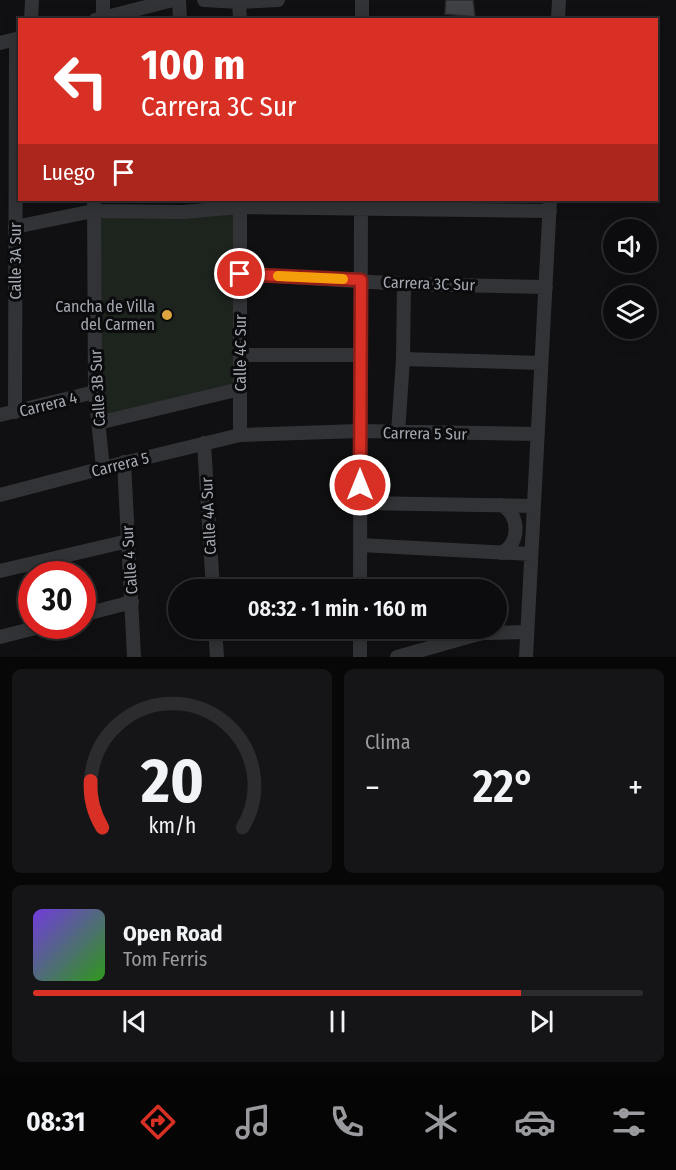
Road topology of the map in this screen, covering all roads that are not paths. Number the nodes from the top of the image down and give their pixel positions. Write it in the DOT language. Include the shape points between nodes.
graph roads {
  1 [pos="32,0"];
  2 [pos="103,0"];
  3 [pos="173,0"];
  4 [pos="179,0"];
  5 [pos="204,0"];
  6 [pos="278,0"];
  7 [pos="362,0"];
  8 [pos="559,0"];
  9 [pos="239,1"];
  10 [pos="31,18"];
  11 [pos="101,18"];
  12 [pos="105,18"];
  13 [pos="180,18"];
  14 [pos="240,18"];
  15 [pos="362,18"];
  16 [pos="558,18"];
  17 [pos="18,38"];
  18 [pos="0,43"];
  19 [pos="240,203"];
  20 [pos="361,203"];
  21 [pos="94,205"];
  22 [pos="550,205"];
  23 [pos="183,206"];
  24 [pos="15,228"];
  25 [pos="240,274"];
  26 [pos="361,280"];
  27 [pos="404,284"];
  28 [pos="546,287"];
  29 [pos="240,355"];
  30 [pos="360,355"];
  31 [pos="403,359"];
  32 [pos="542,363"];
  33 [pos="240,389"];
  34 [pos="95,392"];
  35 [pos="15,412"];
  36 [pos="0,415"];
  37 [pos="98,423"];
  38 [pos="360,431"];
  39 [pos="398,433"];
  40 [pos="537,434"];
  41 [pos="240,435"];
  42 [pos="204,443"];
  43 [pos="124,462"];
  44 [pos="103,468"];
  45 [pos="0,495"];
  46 [pos="360,503"];
  47 [pos="501,505"];
  48 [pos="533,506"];
  49 [pos="128,541"];
  50 [pos="360,545"];
  51 [pos="501,553"];
  52 [pos="531,554"];
  53 [pos="0,571"];
  54 [pos="212,579"];
  55 [pos="360,579"];
  56 [pos="132,602"];
  57 [pos="96,611"];
  58 [pos="18,632"];
  59 [pos="507,632"];
  60 [pos="527,632"];
  61 [pos="0,637"];
  62 [pos="216,639"];
  63 [pos="360,639"];
  64 [pos="461,639"];
  65 [pos="134,657"];
  66 [pos="217,657"];
  67 [pos="360,657"];
  68 [pos="397,657"];
  69 [pos="526,657"];
  1 -- 10 [label="street"];
  2 -- 11 [label="street"];
  3 -- 12 [label="street"];
  4 -- 13 [label="street"];
  5 -- 9 [label="street"];
  6 -- 9 [label="street"];
  7 -- 15 [label="street"];
  8 -- 16 [label="street"];
  9 -- 14 [label="street"];
  17 -- 18 [label="street"];
  17 -- 24 [label="street, Calle 3A Sur"];
  19 -- 20 [label="street"];
  19 -- 23 [label="street"];
  19 -- 25 [label="street, Calle 4C Sur"];
  20 -- 22 [label="street"];
  20 -- 26 [label="street"];
  21 -- 23 [label="street"];
  21 -- 24 [label="street"];
  21 -- 34 [label="street, Calle 3B Sur"];
  22 -- 28 [label="street"];
  24 -- 35 [label="street, Calle 3A Sur"];
  25 -- 26 [label="street, Carrera 3C Sur"];
  25 -- 29 [label="street, Calle 4C Sur"];
  26 -- 27 [label="street, Carrera 3C Sur"];
  26 -- 30 [label="street"];
  27 -- 28 [label="street, Carrera 3C Sur"];
  27 -- 31 [label="street"];
  28 -- 32 [label="street"];
  29 -- 30 [label="street"];
  29 -- 33 [label="street, Calle 4C Sur"];
  30 -- 38 [label="street"];
  31 -- 32 [label="street"];
  31 -- 39 [label="street"];
  32 -- 40 [label="street"];
  33 -- 37 [label="street"];
  33 -- 41 [label="street, Calle 4C Sur"];
  34 -- 35 [label="street, Carrera 4"];
  34 -- 37 [label="street, Calle 3B Sur"];
  35 -- 36 [label="street, Carrera 4"];
  37 -- 44 [label="street, Calle 3B Sur"];
  38 -- 39 [label="street, Carrera 5 Sur"];
  38 -- 41 [label="street, Carrera 5 Sur"];
  38 -- 46 [label="street"];
  39 -- 40 [label="street, Carrera 5 Sur"];
  40 -- 48 [label="street"];
  41 -- 42 [label="street, Carrera 5"];
  42 -- 43 [label="street, Carrera 5"];
  42 -- 54 [label="street, Calle 4A Sur"];
  43 -- 44 [label="street, Carrera 5"];
  43 -- 49 [label="street, Calle 4 Sur"];
  44 -- 45 [label="street, Carrera 5"];
  46 -- 47 [label="street"];
  46 -- 50 [label="street"];
  47 -- 48 [label="street"];
  47 -- 51 [label="street" via="513,514 515,530 511,545"];
  48 -- 52 [label="street"];
  49 -- 53 [label="street"];
  49 -- 56 [label="street, Calle 4 Sur"];
  50 -- 51 [label="street"];
  50 -- 55 [label="street"];
  51 -- 52 [label="street"];
  52 -- 60 [label="street"];
  56 -- 57 [label="street"];
  56 -- 65 [label="street, Calle 4 Sur"];
  58 -- 61 [label="street"];
  59 -- 60 [label="street"];
  60 -- 69 [label="street"];
  62 -- 66 [label="street"];
  63 -- 67 [label="street"];
  64 -- 68 [label="street"];
}
